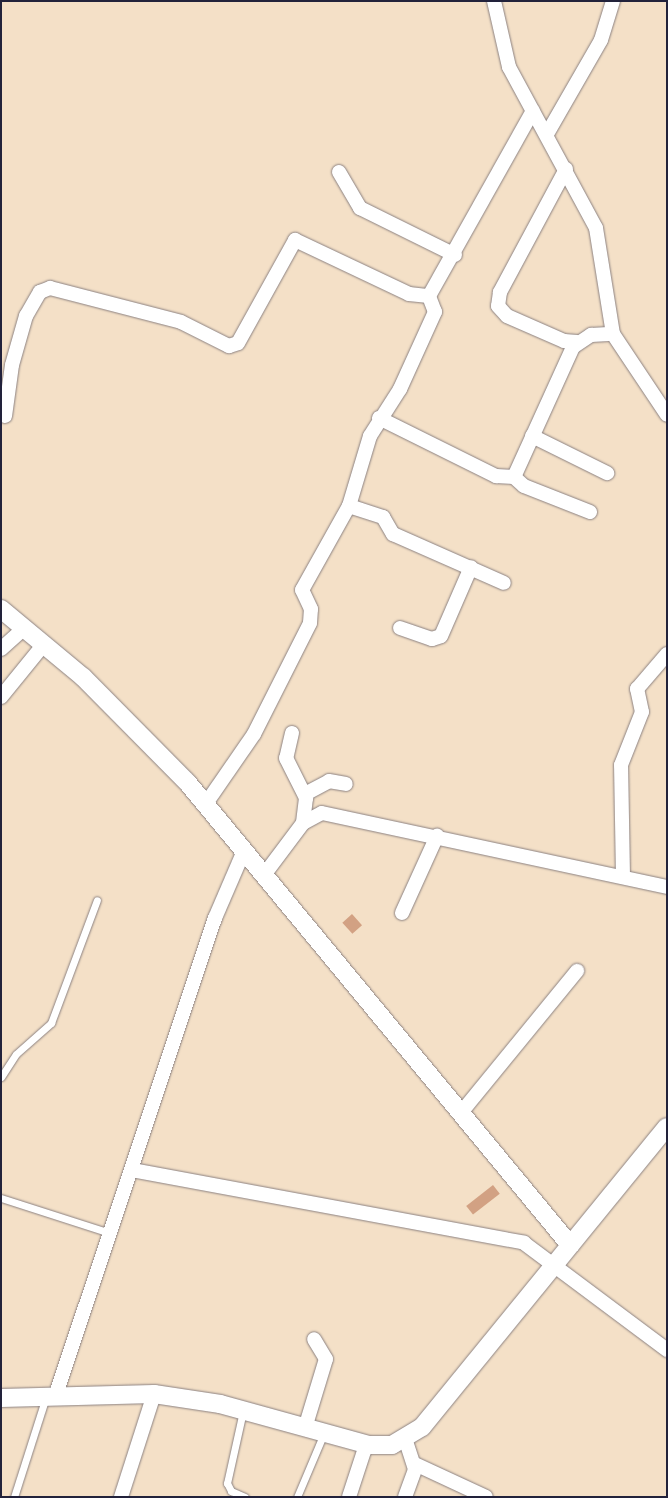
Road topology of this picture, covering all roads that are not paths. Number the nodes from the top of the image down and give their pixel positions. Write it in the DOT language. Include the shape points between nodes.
graph roads {
  1 [pos="494,1"];
  2 [pos="613,1"];
  3 [pos="533,111"];
  4 [pos="546,134"];
  5 [pos="566,169"];
  6 [pos="338,172"];
  7 [pos="455,255"];
  8 [pos="429,296"];
  9 [pos="613,334"];
  10 [pos="577,342"];
  11 [pos="667,415"];
  12 [pos="5,416"];
  13 [pos="380,418"];
  14 [pos="532,436"];
  15 [pos="607,474"];
  16 [pos="514,477"];
  17 [pos="350,506"];
  18 [pos="590,512"];
  19 [pos="471,567"];
  20 [pos="504,583"];
  21 [pos="1,608"];
  22 [pos="24,628"];
  23 [pos="400,628"];
  24 [pos="44,644"];
  25 [pos="1,649"];
  26 [pos="667,654"];
  27 [pos="1,697"];
  28 [pos="292,734"];
  29 [pos="346,784"];
  30 [pos="304,794"];
  31 [pos="205,805"];
  32 [pos="303,823"];
  33 [pos="438,836"];
  34 [pos="243,852"];
  35 [pos="264,875"];
  36 [pos="623,877"];
  37 [pos="667,887"];
  38 [pos="97,900"];
  39 [pos="402,913"];
  40 [pos="577,971"];
  41 [pos="1,1077"];
  42 [pos="460,1114"];
  43 [pos="667,1127"];
  44 [pos="132,1170"];
  45 [pos="1,1198"];
  46 [pos="110,1233"];
  47 [pos="570,1245"];
  48 [pos="555,1264"];
  49 [pos="314,1339"];
  50 [pos="667,1350"];
  51 [pos="154,1394"];
  52 [pos="51,1395"];
  53 [pos="1,1398"];
  54 [pos="243,1411"];
  55 [pos="304,1428"];
  56 [pos="324,1433"];
  57 [pos="405,1439"];
  58 [pos="366,1445"];
  59 [pos="415,1464"];
  60 [pos="14,1497"];
  61 [pos="120,1497"];
  62 [pos="245,1497"];
  63 [pos="297,1497"];
  64 [pos="349,1497"];
  65 [pos="405,1497"];
  66 [pos="486,1497"];
  1 -- 3 [label="street" via="510,67"];
  2 -- 4 [label="street" via="601,40"];
  3 -- 4 [label="street"];
  3 -- 7 [label="street"];
  4 -- 5 [label="street"];
  5 -- 9 [label="street" via="596,228"];
  5 -- 10 [label="street" via="500,292 498,306 507,316 554,337"];
  6 -- 7 [label="street" via="360,208"];
  7 -- 8 [label="street"];
  8 -- 12 [label="street" via="409,294 295,240 238,343 229,346 181,322 50,288 40,292 26,316 12,365"];
  8 -- 13 [label="street" via="434,312 400,388"];
  9 -- 10 [label="street" via="591,334"];
  9 -- 11 [label="street"];
  10 -- 14 [label="street"];
  13 -- 16 [label="street" via="496,476"];
  13 -- 17 [label="street" via="366,446"];
  14 -- 15 [label="street"];
  14 -- 16 [label="street"];
  16 -- 18 [label="street" via="524,486"];
  17 -- 19 [label="street" via="383,517 393,534"];
  17 -- 31 [label="street" via="302,590 311,609 310,623 254,734"];
  19 -- 20 [label="street"];
  19 -- 23 [label="street" via="440,636 432,639"];
  21 -- 22 [label="street"];
  22 -- 24 [label="street"];
  22 -- 25 [label="street"];
  24 -- 27 [label="street"];
  24 -- 31 [label="street" via="148,739"];
  26 -- 36 [label="street" via="637,689 642,712 621,765"];
  28 -- 30 [label="street" via="286,758"];
  29 -- 30 [label="street" via="329,781"];
  30 -- 32 [label="street"];
  31 -- 34 [label="street"];
  32 -- 33 [label="street" via="312,815 338,813"];
  32 -- 35 [label="street"];
  33 -- 36 [label="street"];
  33 -- 39 [label="street"];
  34 -- 35 [label="street"];
  34 -- 44 [label="street" via="215,918"];
  35 -- 42 [label="street"];
  36 -- 37 [label="street"];
  38 -- 41 [label="lane" via="51,1023 22,1048"];
  40 -- 42 [label="street"];
  42 -- 47 [label="street"];
  43 -- 47 [label="street"];
  44 -- 46 [label="street"];
  44 -- 48 [label="street" via="506,1239 524,1244"];
  45 -- 46 [label="lane"];
  46 -- 52 [label="street"];
  47 -- 48 [label="street"];
  48 -- 50 [label="street"];
  48 -- 57 [label="street" via="422,1427"];
  49 -- 55 [label="street" via="326,1359"];
  51 -- 52 [label="street"];
  51 -- 54 [label="street"];
  51 -- 61 [label="street"];
  52 -- 53 [label="street"];
  52 -- 60 [label="lane"];
  54 -- 55 [label="street"];
  54 -- 62 [label="lane" via="227,1483 232,1491"];
  55 -- 56 [label="street"];
  56 -- 58 [label="street"];
  56 -- 63 [label="lane"];
  57 -- 58 [label="street" via="392,1445"];
  57 -- 59 [label="street"];
  58 -- 64 [label="street"];
  59 -- 65 [label="street"];
  59 -- 66 [label="street"];
}
